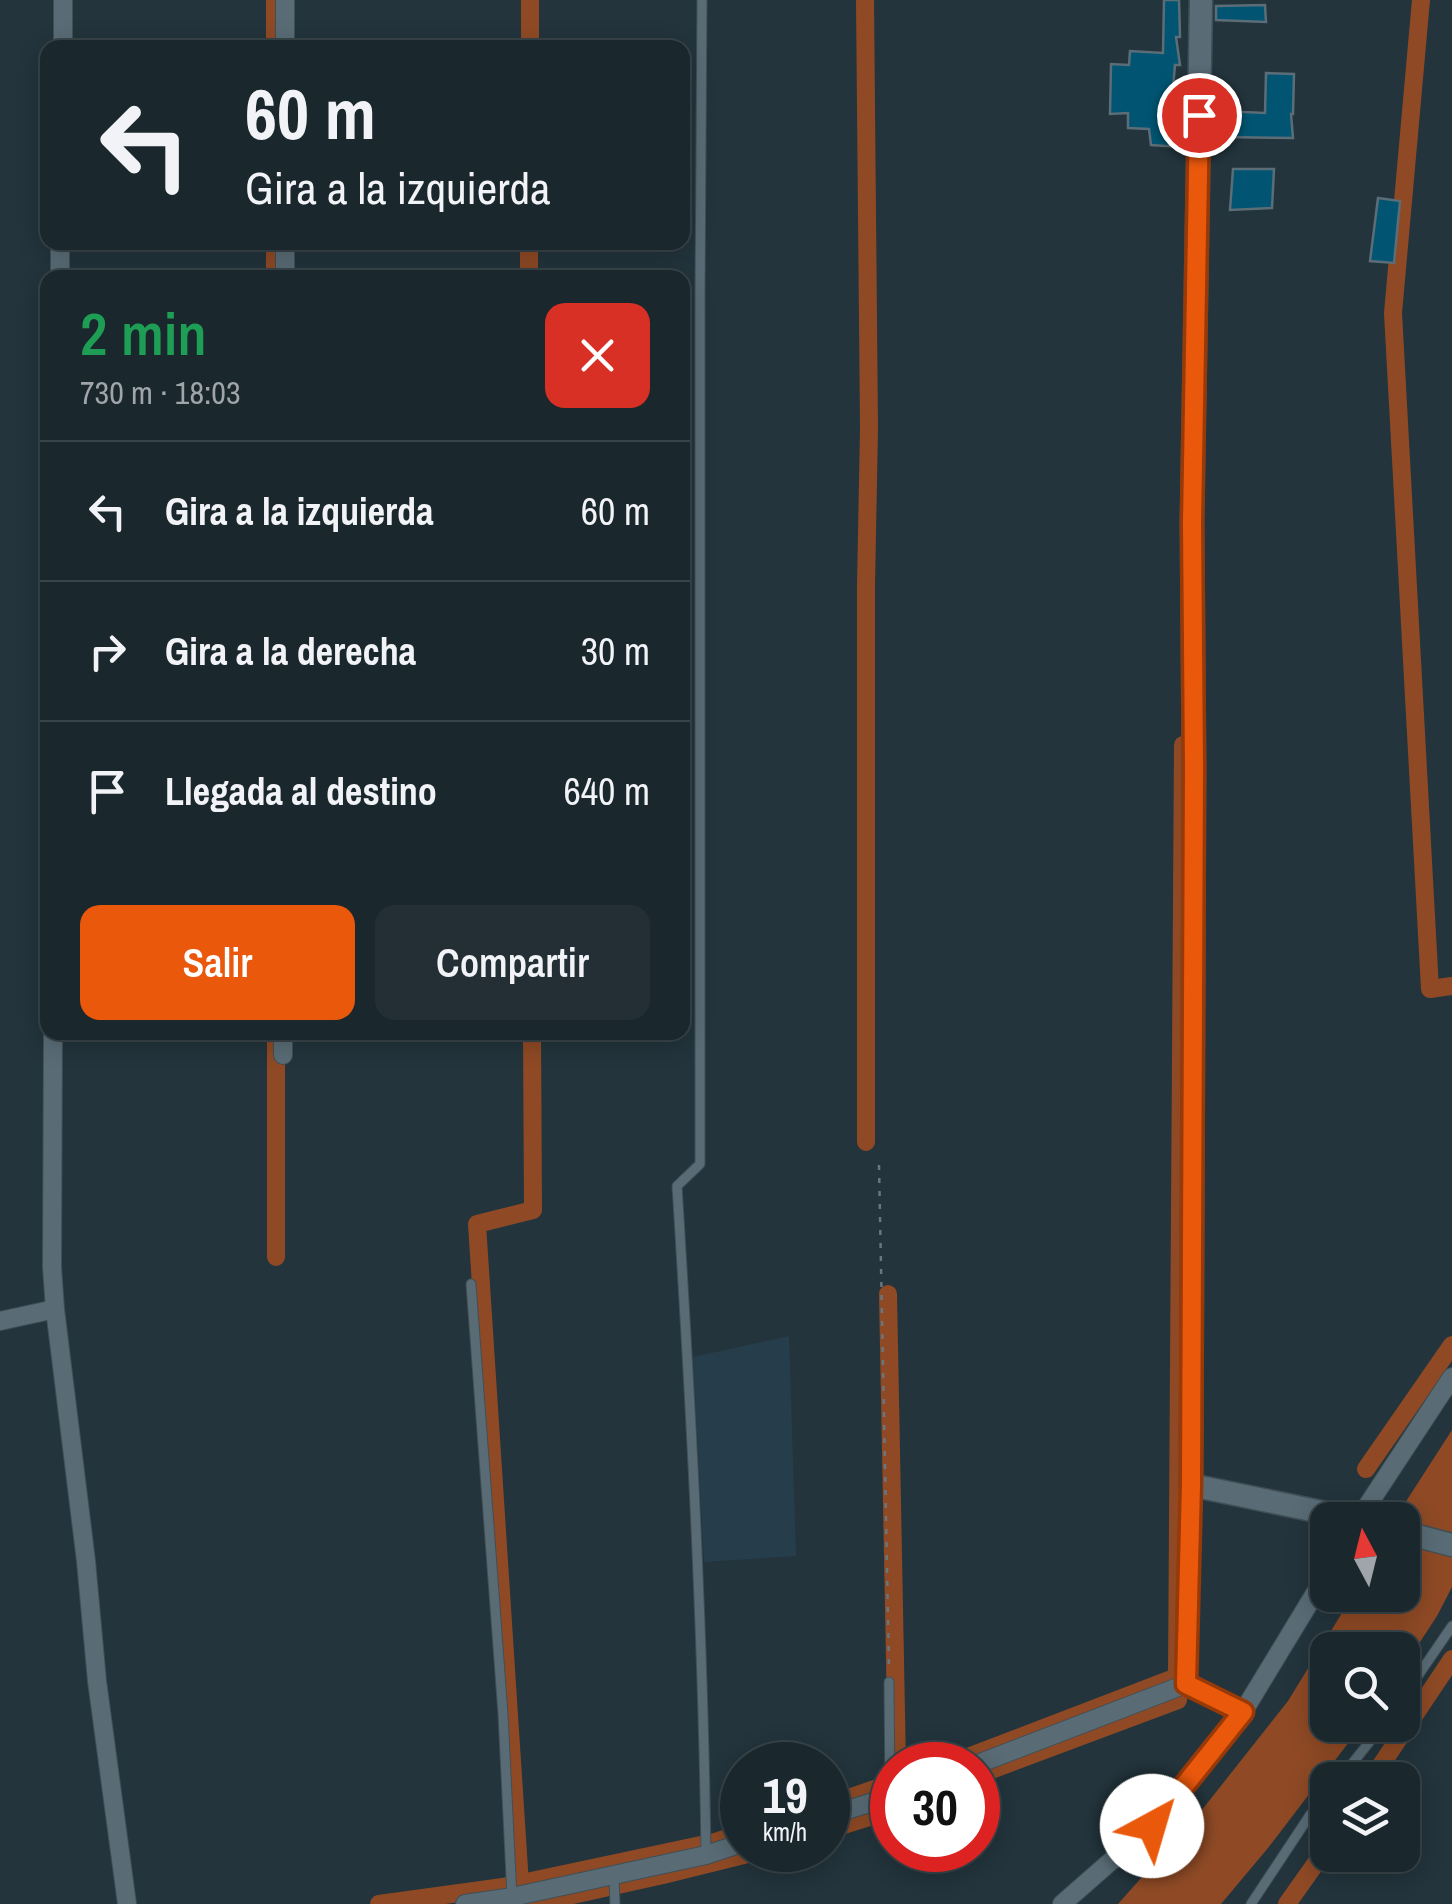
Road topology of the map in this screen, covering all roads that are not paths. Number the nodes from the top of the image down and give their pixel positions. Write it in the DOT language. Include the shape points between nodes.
graph roads {
  1 [pos="63,0"];
  2 [pos="285,0"];
  3 [pos="702,0"];
  4 [pos="1200,0"];
  5 [pos="62,40"];
  6 [pos="285,40"];
  7 [pos="53,1040"];
  8 [pos="284,1040"];
  9 [pos="284,1055"];
  10 [pos="470,1284"];
  11 [pos="55,1309"];
  12 [pos="0,1321"];
  13 [pos="1452,1377"];
  14 [pos="1191,1485"];
  15 [pos="1370,1502"];
  16 [pos="1310,1510"];
  17 [pos="1420,1537"];
  18 [pos="1452,1545"];
  19 [pos="1310,1602"];
  20 [pos="1452,1626"];
  21 [pos="1420,1673"];
  22 [pos="889,1682"];
  23 [pos="1186,1684"];
  24 [pos="1243,1712"];
  25 [pos="890,1742"];
  26 [pos="1369,1742"];
  27 [pos="1000,1755"];
  28 [pos="1353,1762"];
  29 [pos="1310,1815"];
  30 [pos="720,1850"];
  31 [pos="706,1854"];
  32 [pos="614,1874"];
  33 [pos="512,1897"];
  34 [pos="127,1904"];
  35 [pos="465,1904"];
  36 [pos="616,1904"];
  37 [pos="1062,1904"];
  38 [pos="1251,1904"];
  1 -- 5 [label="street"];
  2 -- 6 [label="street"];
  3 -- 31 [label="lane" via="700,1164 677,1186"];
  4 -- 14 [label="street"];
  7 -- 11 [label="street"];
  8 -- 9 [label="street"];
  10 -- 33 [label="lane"];
  11 -- 12 [label="street"];
  11 -- 34 [label="street"];
  13 -- 15 [label="street"];
  14 -- 16 [label="street"];
  14 -- 23 [label="street"];
  17 -- 18 [label="street"];
  19 -- 24 [label="street"];
  20 -- 21 [label="lane"];
  22 -- 25 [label="lane"];
  23 -- 24 [label="lane"];
  23 -- 27 [label="street"];
  24 -- 37 [label="street" via="1152,1826"];
  26 -- 28 [label="lane"];
  29 -- 38 [label="lane"];
  30 -- 31 [label="street"];
  31 -- 32 [label="street"];
  32 -- 33 [label="street"];
  32 -- 36 [label="lane"];
  33 -- 35 [label="street"];
}
